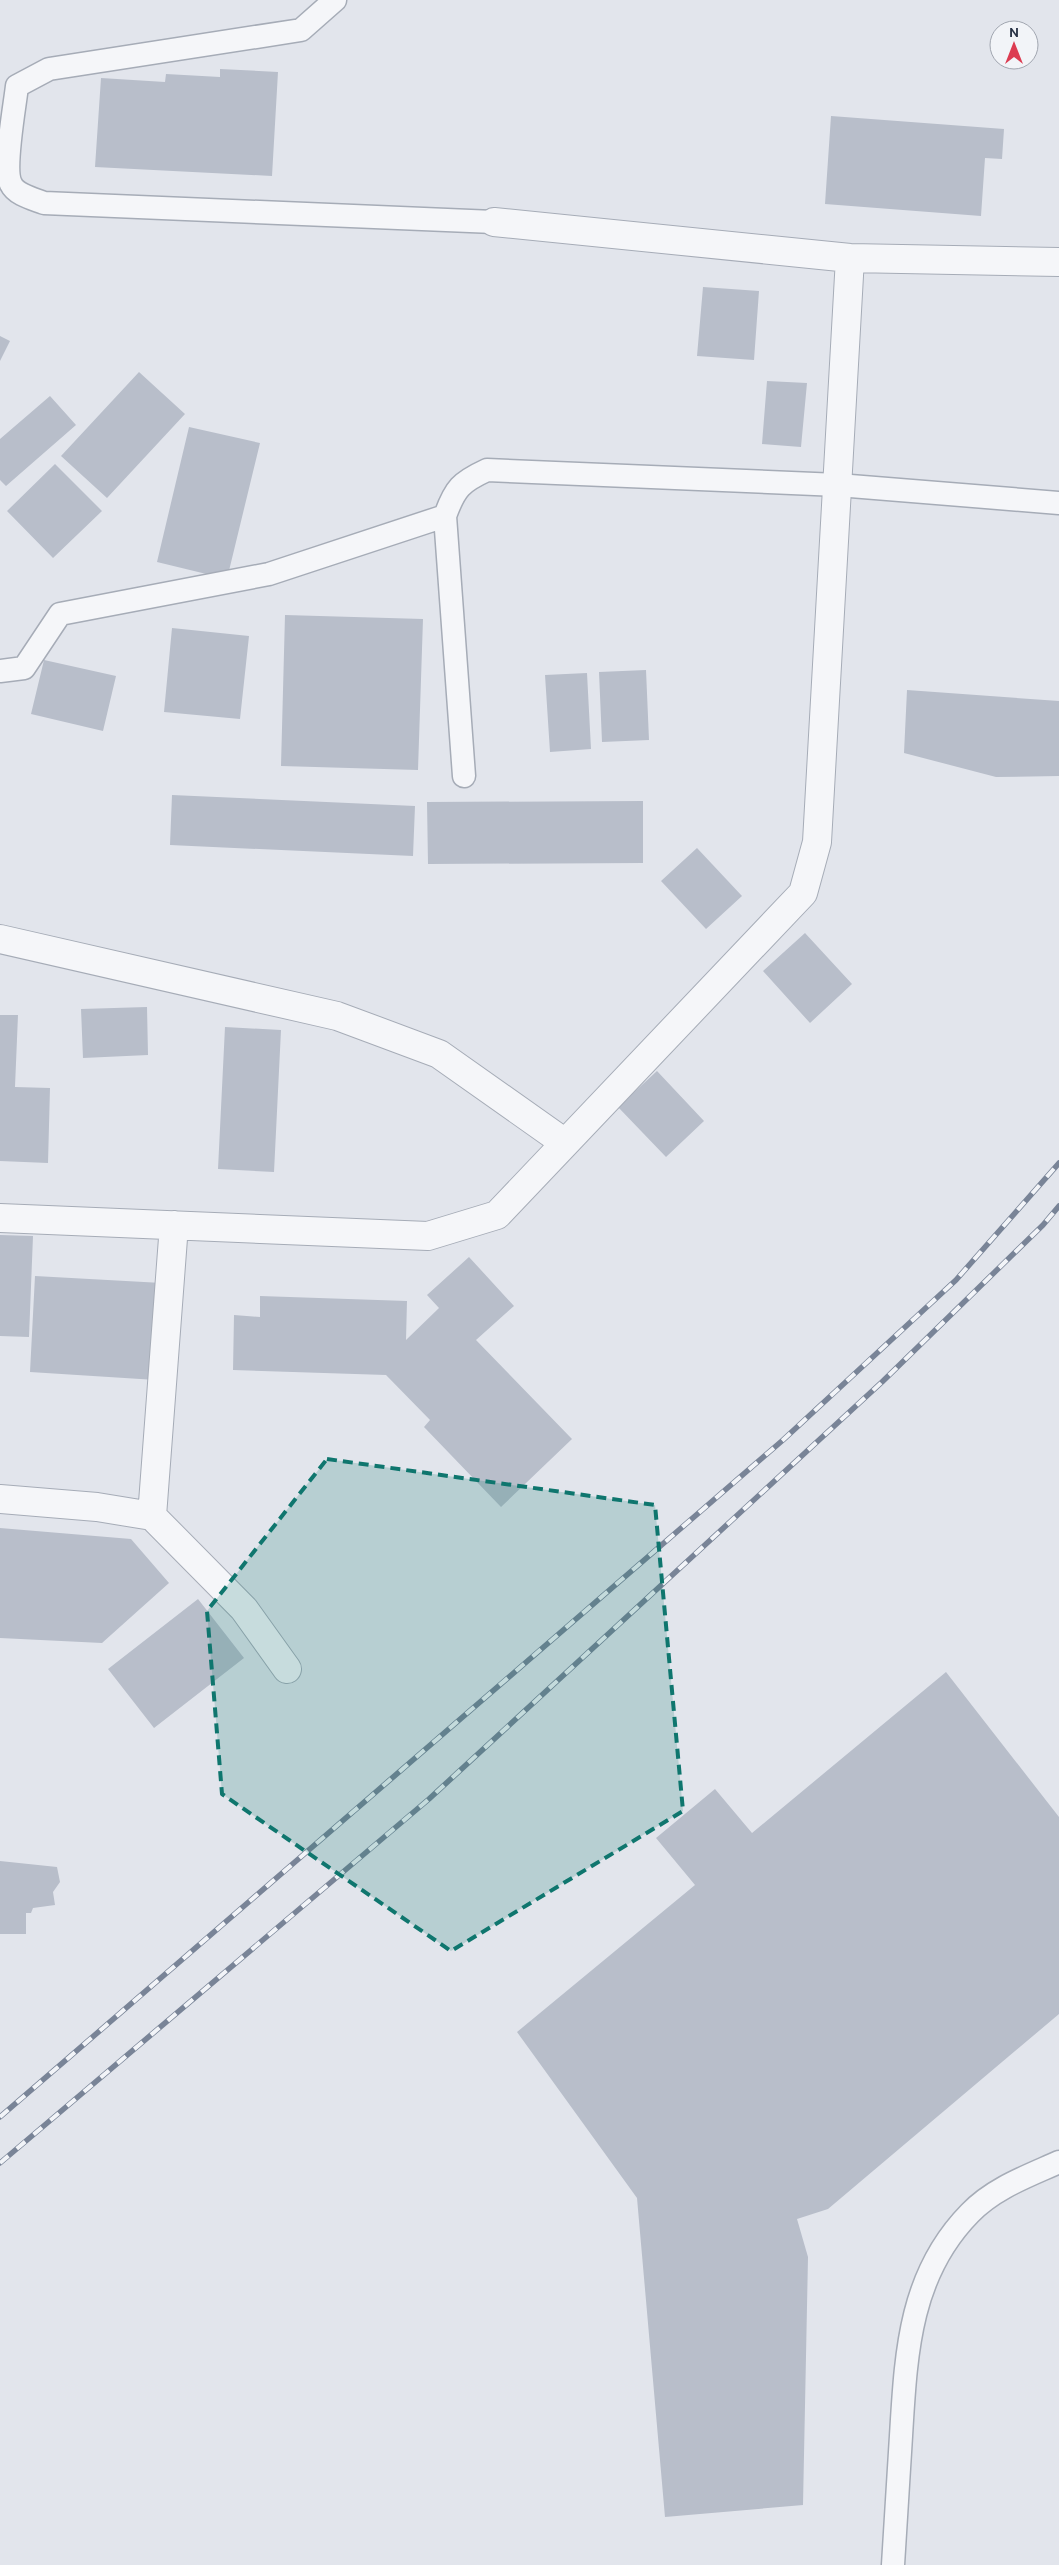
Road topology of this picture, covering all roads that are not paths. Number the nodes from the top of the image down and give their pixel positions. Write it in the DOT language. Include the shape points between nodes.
graph roads {
  1 [pos="335,0"];
  2 [pos="494,222"];
  3 [pos="850,258"];
  4 [pos="1059,262"];
  5 [pos="838,485"];
  6 [pos="1059,503"];
  7 [pos="445,516"];
  8 [pos="0,671"];
  9 [pos="464,776"];
  10 [pos="0,939"];
  11 [pos="566,1142"];
  12 [pos="0,1218"];
  13 [pos="174,1226"];
  14 [pos="0,1499"];
  15 [pos="152,1516"];
  16 [pos="287,1668"];
  17 [pos="1059,2162"];
  18 [pos="893,2565"];
  1 -- 2 [label="lane" via="301,30 49,69 32,77 17,86 8,167 11,184 21,194 44,203"];
  2 -- 3 [label="street"];
  3 -- 4 [label="street"];
  3 -- 5 [label="street"];
  5 -- 6 [label="lane"];
  5 -- 7 [label="lane" via="487,470 465,481 451,499"];
  5 -- 11 [label="street" via="817,842 803,893"];
  7 -- 8 [label="lane" via="269,574 60,614 24,668"];
  7 -- 9 [label="lane"];
  10 -- 11 [label="street" via="337,1016 439,1054"];
  11 -- 13 [label="street" via="497,1215 428,1236"];
  12 -- 13 [label="street"];
  13 -- 15 [label="street"];
  14 -- 15 [label="street" via="97,1507"];
  15 -- 16 [label="street" via="244,1609"];
  17 -- 18 [label="lane" via="1004,2187 972,2212 946,2241 920,2295 906,2354"];
}
